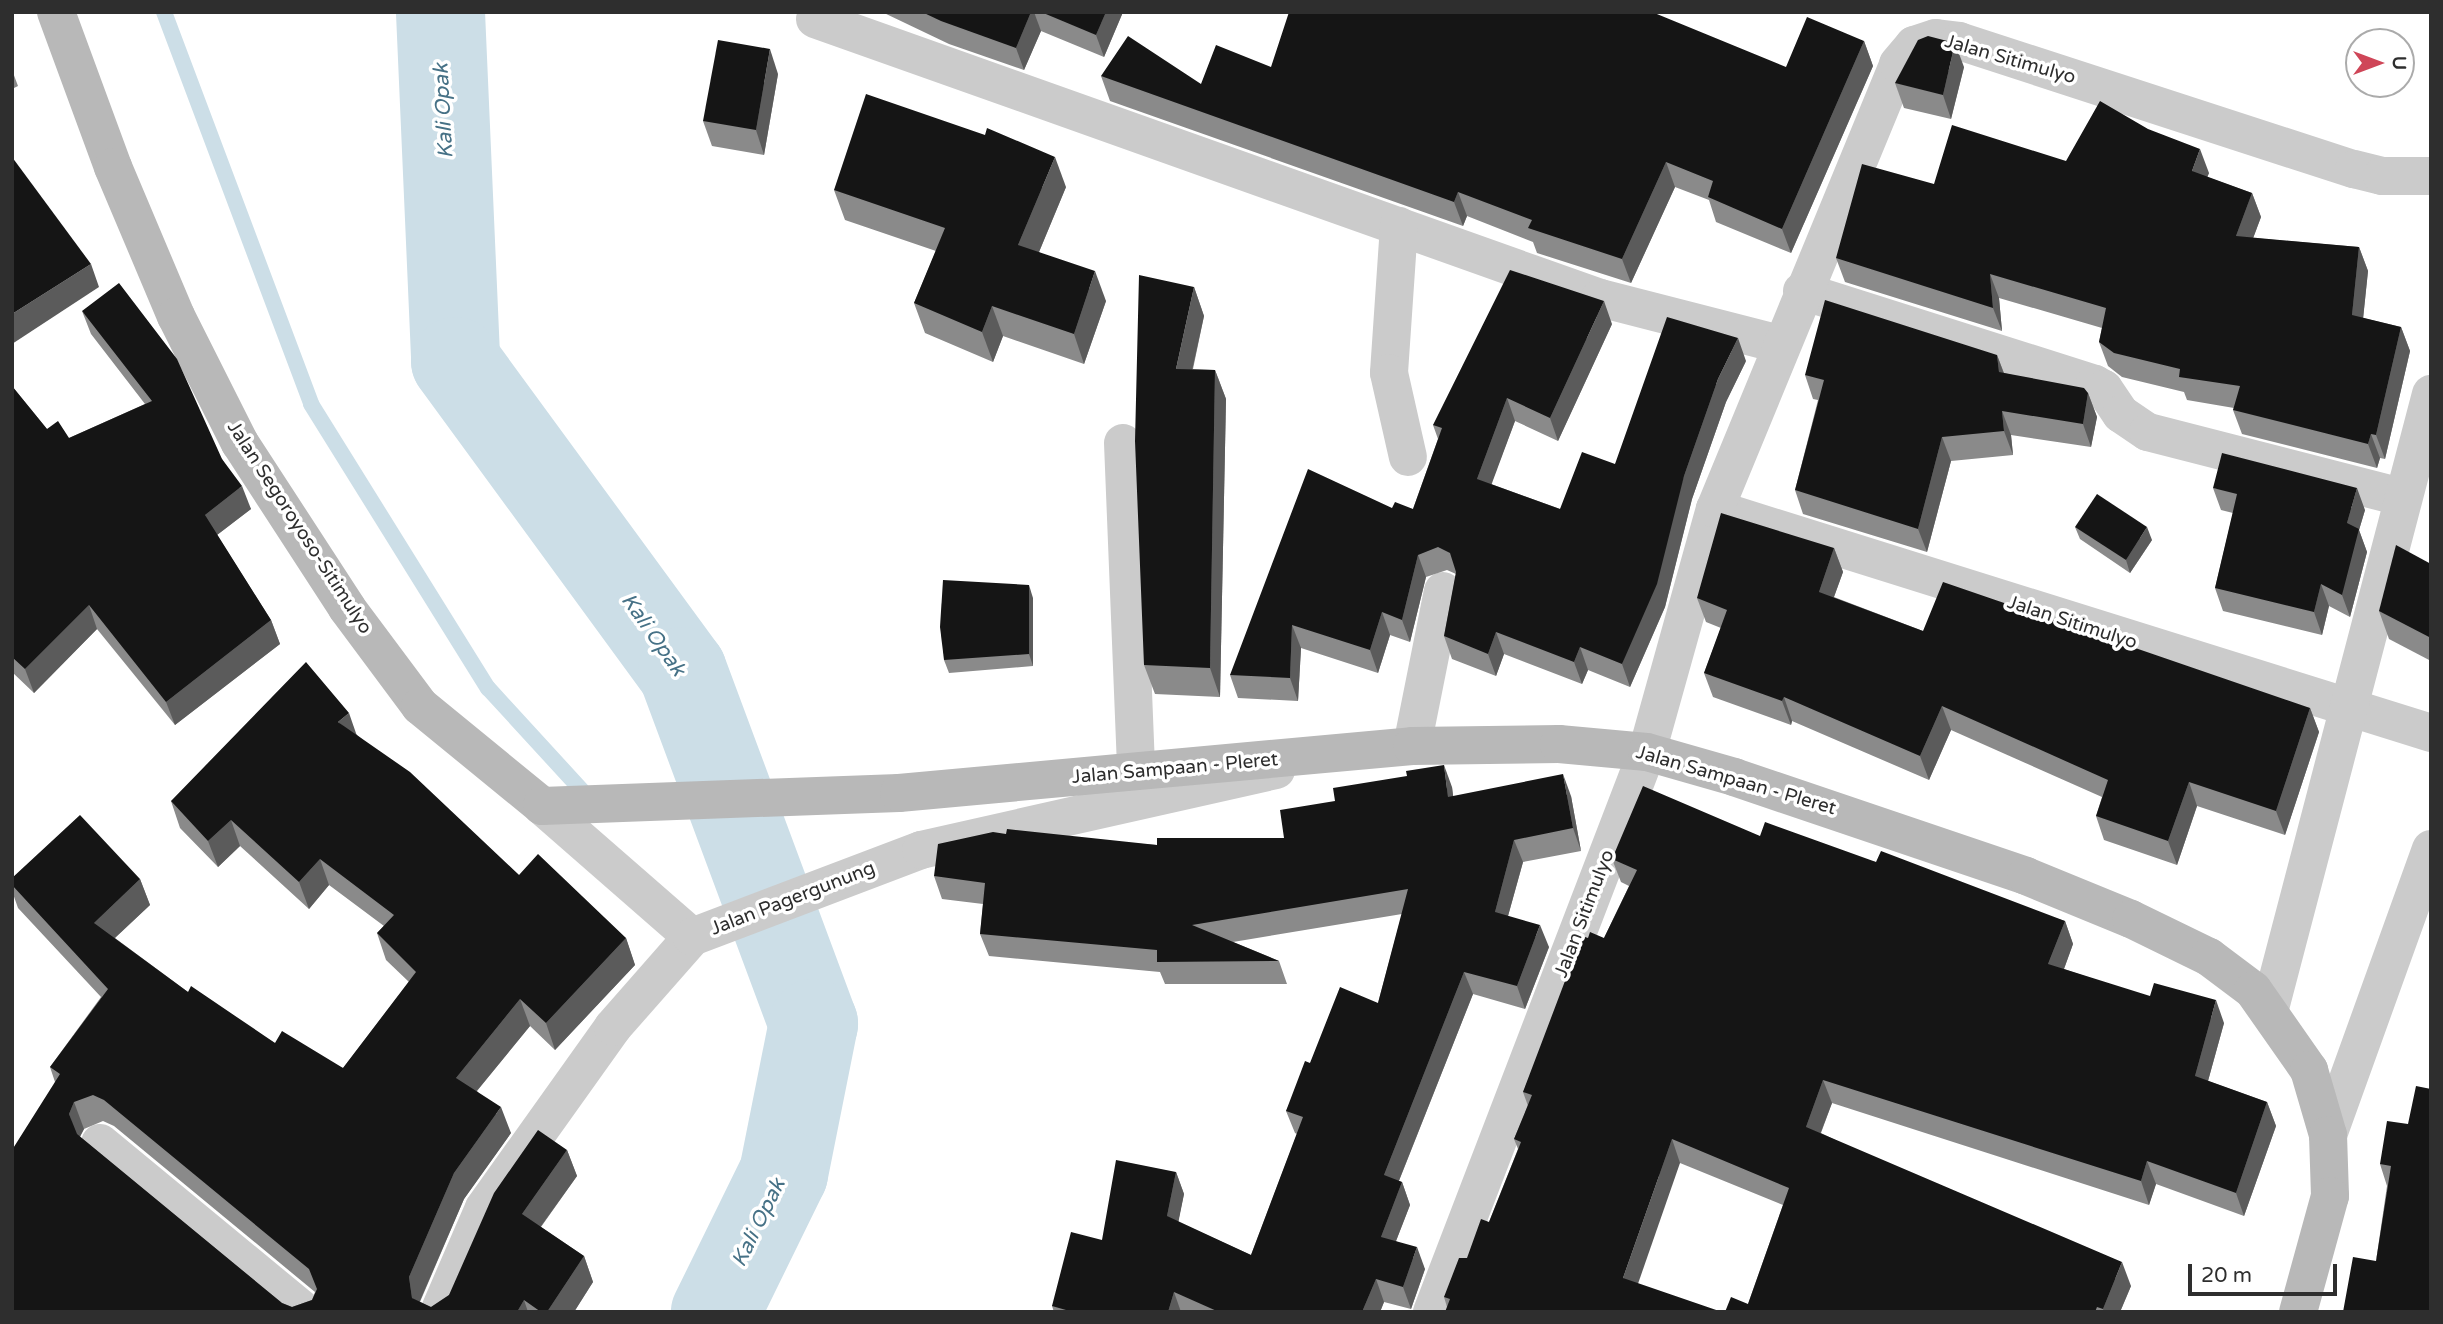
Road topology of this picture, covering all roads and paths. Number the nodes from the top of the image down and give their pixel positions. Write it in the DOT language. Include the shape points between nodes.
graph roads {
  1 [pos="56,12"];
  2 [pos="815,19"];
  3 [pos="2431,176"];
  4 [pos="1399,226"];
  5 [pos="1802,291"];
  6 [pos="1779,344"];
  7 [pos="2431,394"];
  8 [pos="1123,443"];
  9 [pos="1408,457"];
  10 [pos="2401,497"];
  11 [pos="1715,509"];
  12 [pos="1443,591"];
  13 [pos="2349,709"];
  14 [pos="2431,733"];
  15 [pos="1412,746"];
  16 [pos="1647,752"];
  17 [pos="1336,756"];
  18 [pos="1136,772"];
  19 [pos="542,806"];
  20 [pos="2431,849"];
  21 [pos="692,937"];
  22 [pos="2269,1012"];
  23 [pos="2328,1135"];
  24 [pos="100,1143"];
  25 [pos="304,1312"];
  26 [pos="439,1312"];
  27 [pos="1432,1312"];
  28 [pos="2298,1312"];
  1 -- 19 [label="main road, Jalan Segoroyoso-Sitimulyo" via="113,167 176,316 240,443 347,608 420,706"];
  2 -- 4 [label="street"];
  3 -- 5 [label="street, Jalan Sitimulyo" via="2382,176 2354,170 1959,41 1936,38 1914,45 1898,64"];
  4 -- 6 [label="street" via="1600,298"];
  4 -- 9 [label="street" via="1389,373"];
  5 -- 6 [label="street, Jalan Sitimulyo"];
  5 -- 10 [label="street" via="2095,384 2104,389 2121,414 2148,432"];
  6 -- 11 [label="street, Jalan Sitimulyo"];
  7 -- 10 [label="street"];
  8 -- 18 [label="street"];
  10 -- 13 [label="street"];
  11 -- 13 [label="street, Jalan Sitimulyo"];
  11 -- 16 [label="street, Jalan Sitimulyo"];
  12 -- 15 [label="street"];
  13 -- 14 [label="street, Jalan Sitimulyo"];
  13 -- 22 [label="street"];
  15 -- 16 [label="main road, Jalan Sampaan - Pleret" via="1559,744"];
  15 -- 17 [label="main road, Jalan Sampaan - Pleret"];
  16 -- 22 [label="main road, Jalan Sampaan - Pleret" via="1812,800 2131,919 2209,957 2253,990"];
  16 -- 27 [label="street, Jalan Sitimulyo"];
  17 -- 18 [label="main road, Jalan Sampaan - Pleret"];
  17 -- 21 [label="street, Jalan Pagergunung" via="921,850"];
  18 -- 19 [label="main road, Jalan Sampaan - Pleret" via="899,793"];
  19 -- 21 [label="street, Jalan Segoroyoso-Sitimulyo"];
  20 -- 23 [label="street"];
  21 -- 26 [label="street, Jalan Pagergunung" via="613,1027 484,1208"];
  22 -- 23 [label="main road, Jalan Sampaan - Pleret" via="2309,1070"];
  23 -- 28 [label="main road, Jalan Sampaan - Pleret" via="2330,1196"];
  24 -- 25 [label="street"];
}
